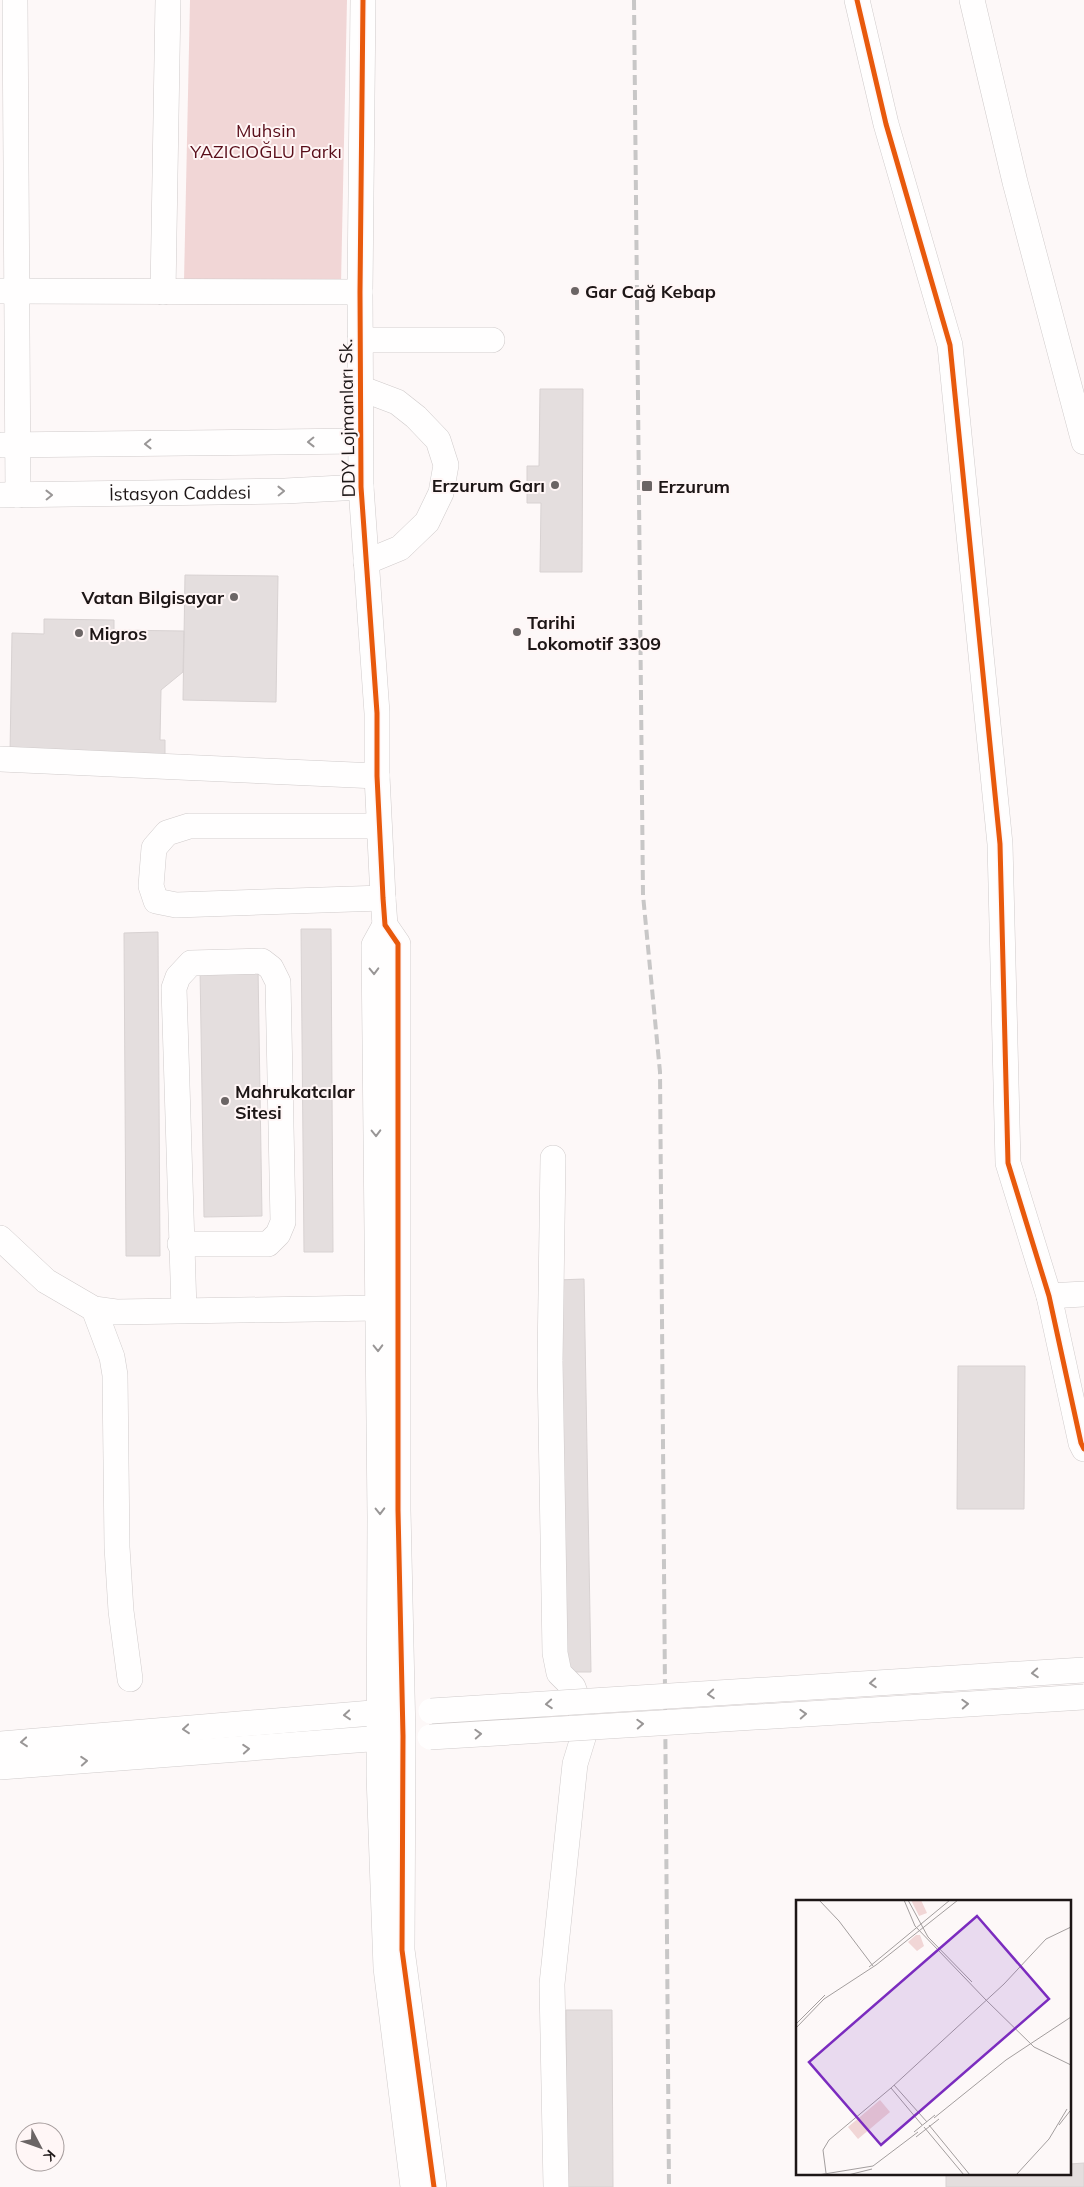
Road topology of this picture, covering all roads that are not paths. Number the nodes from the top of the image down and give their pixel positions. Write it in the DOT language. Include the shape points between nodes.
graph roads {
  1 [pos="15,0"];
  2 [pos="168,0"];
  3 [pos="363,0"];
  4 [pos="857,0"];
  5 [pos="972,0"];
  6 [pos="8,291"];
  7 [pos="163,292"];
  8 [pos="360,292"];
  9 [pos="360,340"];
  10 [pos="492,340"];
  11 [pos="360,388"];
  12 [pos="360,441"];
  13 [pos="1084,442"];
  14 [pos="9,446"];
  15 [pos="361,487"];
  16 [pos="9,495"];
  17 [pos="366,562"];
  18 [pos="0,758"];
  19 [pos="377,776"];
  20 [pos="379,826"];
  21 [pos="383,898"];
  22 [pos="385,925"];
  23 [pos="553,1158"];
  24 [pos="0,1238"];
  25 [pos="180,1244"];
  26 [pos="1084,1294"];
  27 [pos="1049,1296"];
  28 [pos="377,1308"];
  29 [pos="94,1309"];
  30 [pos="184,1310"];
  31 [pos="1084,1449"];
  32 [pos="1084,1670"];
  33 [pos="130,1679"];
  34 [pos="1084,1697"];
  35 [pos="391,1711"];
  36 [pos="391,1737"];
  37 [pos="0,1744"];
  38 [pos="0,1767"];
  39 [pos="413,2187"];
  40 [pos="434,2187"];
  41 [pos="556,2187"];
  1 -- 6 [label="street"];
  2 -- 7 [label="street"];
  3 -- 8 [label="street, DDY Lojmanları Sk."];
  4 -- 27 [label="street" via="886,124 950,345 1000,844 1008,1163"];
  5 -- 13 [label="street" via="1015,182"];
  6 -- 7 [label="street"];
  6 -- 14 [label="street"];
  7 -- 8 [label="street"];
  8 -- 9 [label="street, DDY Lojmanları Sk."];
  9 -- 10 [label="street"];
  9 -- 11 [label="street, DDY Lojmanları Sk."];
  11 -- 12 [label="street, DDY Lojmanları Sk."];
  11 -- 17 [label="street" via="397,402 416,417 438,440 446,465 441,493 427,522 400,548"];
  12 -- 14 [label="street, one-way"];
  12 -- 15 [label="street, DDY Lojmanları Sk."];
  14 -- 16 [label="street"];
  16 -- 15 [label="street, İstasyon Caddesi, one-way"];
  15 -- 17 [label="street, DDY Lojmanları Sk."];
  17 -- 19 [label="street, DDY Lojmanları Sk." via="377,713"];
  18 -- 19 [label="street"];
  19 -- 20 [label="street, DDY Lojmanları Sk."];
  20 -- 21 [label="street, DDY Lojmanları Sk."];
  20 -- 21 [label="street" via="189,826 167,833 154,848 151,886 156,901 176,905"];
  21 -- 22 [label="street, DDY Lojmanları Sk."];
  22 -- 28 [label="street, one-way" via="374,946"];
  22 -- 35 [label="street" via="398,944 398,1510"];
  23 -- 41 [label="street" via="550,1361 556,1653 559,1673 573,1687 581,1709 583,1738 575,1764 552,1984"];
  24 -- 29 [label="street" via="46,1281"];
  25 -- 25 [label="street" via="174,988 191,963 262,961 271,968 278,982 283,1222 278,1234 268,1244"];
  25 -- 30 [label="street"];
  26 -- 27 [label="street"];
  27 -- 31 [label="street"];
  28 -- 30 [label="street"];
  28 -- 35 [label="street, one-way"];
  29 -- 30 [label="street" via="116,1312"];
  29 -- 33 [label="street" via="112,1357 115,1375 117,1546"];
  32 -- 35 [label="street, one-way, bridge"];
  36 -- 34 [label="street, one-way, bridge"];
  35 -- 36 [label="street"];
  35 -- 37 [label="street, one-way"];
  38 -- 36 [label="street, one-way"];
  36 -- 39 [label="street" via="379,1785 386,1968"];
  36 -- 40 [label="street" via="402,1950"];
}
